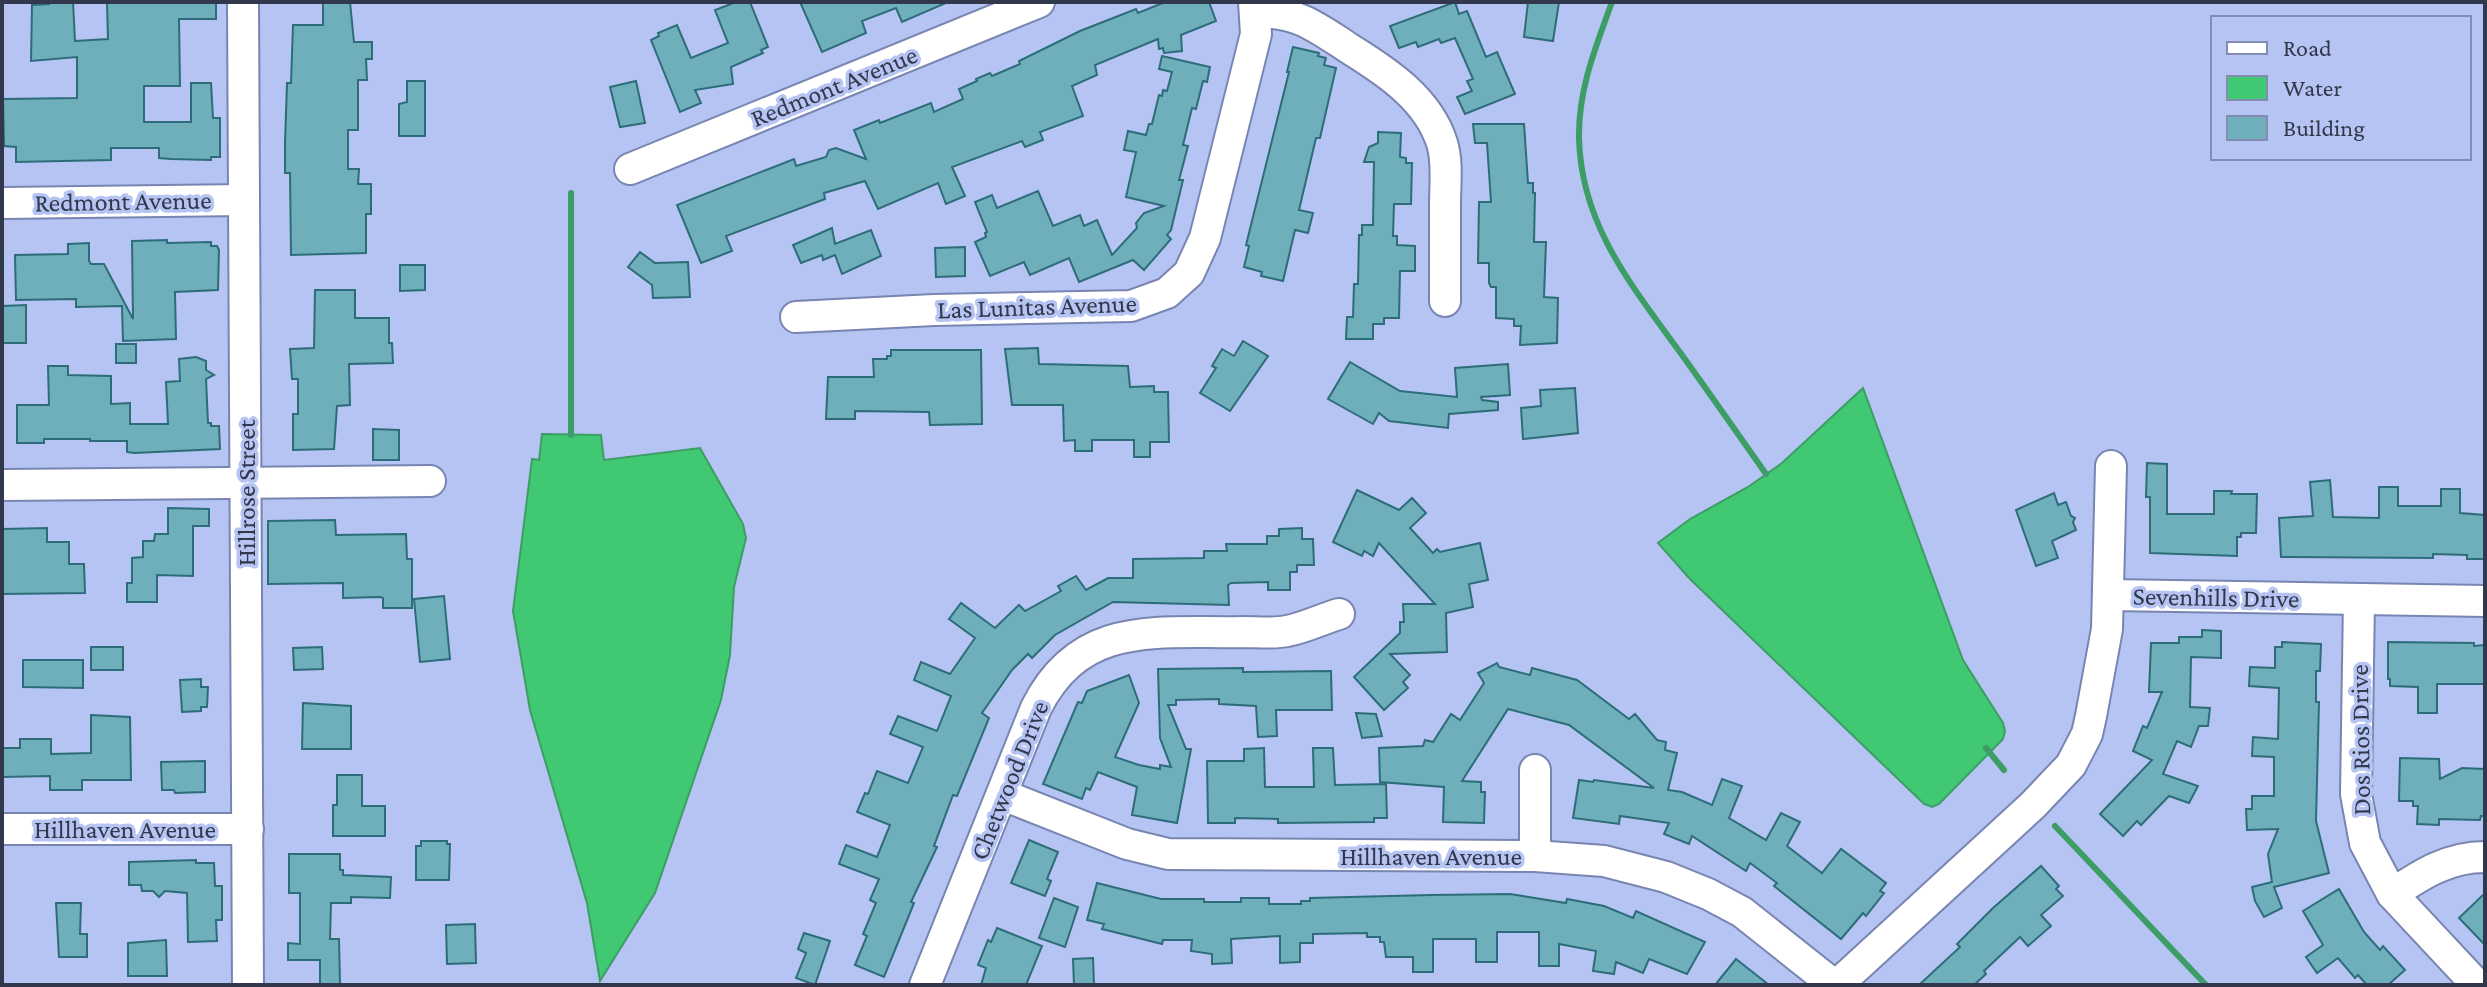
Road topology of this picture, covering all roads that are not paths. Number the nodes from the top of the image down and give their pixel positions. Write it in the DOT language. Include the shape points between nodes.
graph roads {
  1 [pos="243,2"];
  2 [pos="1039,2"];
  3 [pos="1255,7"];
  4 [pos="630,169"];
  5 [pos="244,200"];
  6 [pos="2,203"];
  7 [pos="1445,301"];
  8 [pos="796,317"];
  9 [pos="2111,466"];
  10 [pos="430,481"];
  11 [pos="246,483"];
  12 [pos="2,485"];
  13 [pos="2109,595"];
  14 [pos="2359,599"];
  15 [pos="2485,601"];
  16 [pos="1339,614"];
  17 [pos="1535,770"];
  18 [pos="1003,795"];
  19 [pos="2,829"];
  20 [pos="248,829"];
  21 [pos="1535,856"];
  22 [pos="2485,857"];
  23 [pos="2392,894"];
  24 [pos="248,985"];
  25 [pos="925,985"];
  26 [pos="1835,985"];
  27 [pos="2477,985"];
  1 -- 5 [label="street, Hillrose Street"];
  2 -- 4 [label="street, Redmont Avenue"];
  3 -- 7 [label="street" via="1297,16 1322,31 1406,89 1429,117 1442,144 1446,174"];
  3 -- 8 [label="street, Las Lunitas Avenue" via="1256,34 1205,238 1189,273 1167,293 1131,306"];
  5 -- 6 [label="street, Redmont Avenue"];
  5 -- 11 [label="street, Hillrose Street"];
  9 -- 13 [label="street"];
  10 -- 11 [label="street"];
  11 -- 12 [label="street"];
  11 -- 20 [label="street, Hillrose Street"];
  13 -- 14 [label="street, Sevenhills Drive"];
  13 -- 26 [label="street, Sevenhills Drive" via="2087,734 2071,765"];
  14 -- 15 [label="street, Sevenhills Drive"];
  14 -- 23 [label="street, Dos Rios Drive" via="2356,794 2365,843"];
  16 -- 18 [label="street, Chetwood Drive" via="1286,632 1137,635 1097,645 1057,672 1045,689"];
  17 -- 21 [label="street"];
  18 -- 21 [label="street, Hillhaven Avenue" via="1127,844 1168,854"];
  18 -- 25 [label="street, Chetwood Drive"];
  19 -- 20 [label="street, Hillhaven Avenue"];
  20 -- 24 [label="street, Hillrose Street"];
  21 -- 26 [label="street, Hillhaven Avenue" via="1604,861 1708,894 1742,912"];
  22 -- 23 [label="street" via="2445,863"];
  23 -- 27 [label="street, Dos Rios Drive"];
}
